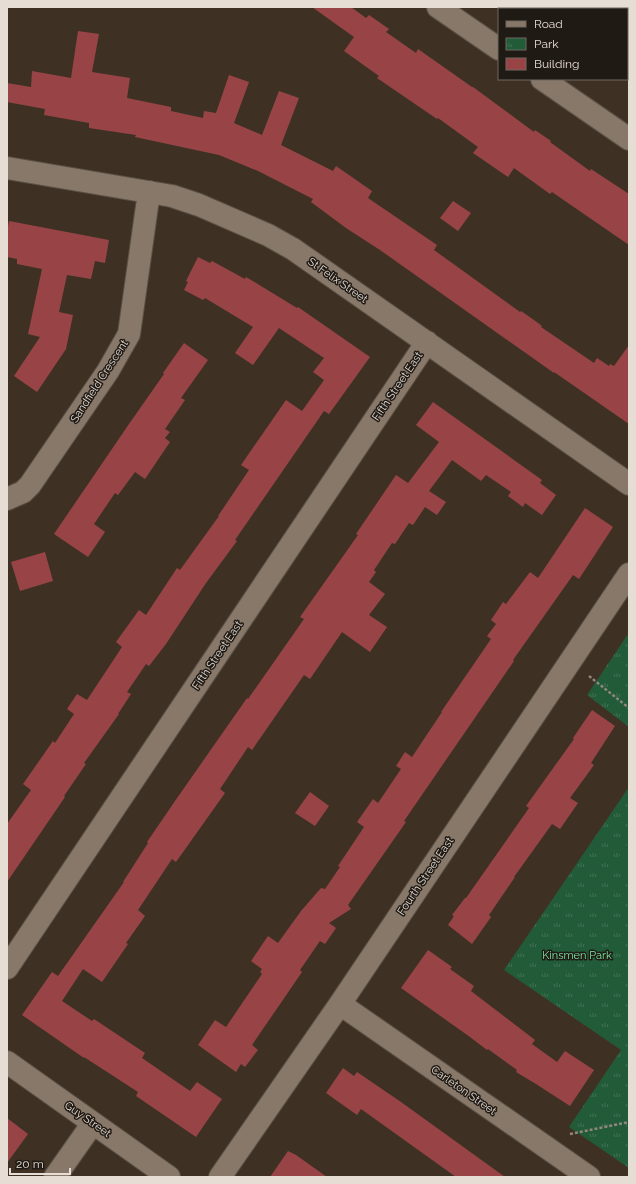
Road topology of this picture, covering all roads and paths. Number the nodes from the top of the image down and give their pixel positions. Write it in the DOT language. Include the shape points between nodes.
graph roads {
  1 [pos="440,7"];
  2 [pos="498,48"];
  3 [pos="543,80"];
  4 [pos="629,139"];
  5 [pos="7,168"];
  6 [pos="149,192"];
  7 [pos="426,342"];
  8 [pos="629,484"];
  9 [pos="7,499"];
  10 [pos="629,574"];
  11 [pos="589,676"];
  12 [pos="629,708"];
  13 [pos="7,968"];
  14 [pos="340,1004"];
  15 [pos="7,1062"];
  16 [pos="629,1122"];
  17 [pos="93,1123"];
  18 [pos="570,1134"];
  19 [pos="55,1177"];
  20 [pos="169,1177"];
  21 [pos="220,1177"];
  22 [pos="589,1177"];
  1 -- 2 [label="street"];
  3 -- 4 [label="street"];
  5 -- 6 [label="street, St Felix Street"];
  6 -- 7 [label="street, St Felix Street" via="199,205 268,235 293,249"];
  6 -- 9 [label="street, Sandfield Crescent" via="129,334 108,371 30,485 23,492"];
  7 -- 8 [label="street, St Felix Street"];
  7 -- 13 [label="street, Fifth Street East"];
  10 -- 14 [label="street, Fourth Street East"];
  11 -- 12 [label="path"];
  14 -- 21 [label="street, Fourth Street East"];
  14 -- 22 [label="street, Carleton Street"];
  15 -- 17 [label="street, Guy Street"];
  16 -- 18 [label="path"];
  17 -- 19 [label="street"];
  17 -- 20 [label="street, Guy Street"];
}
